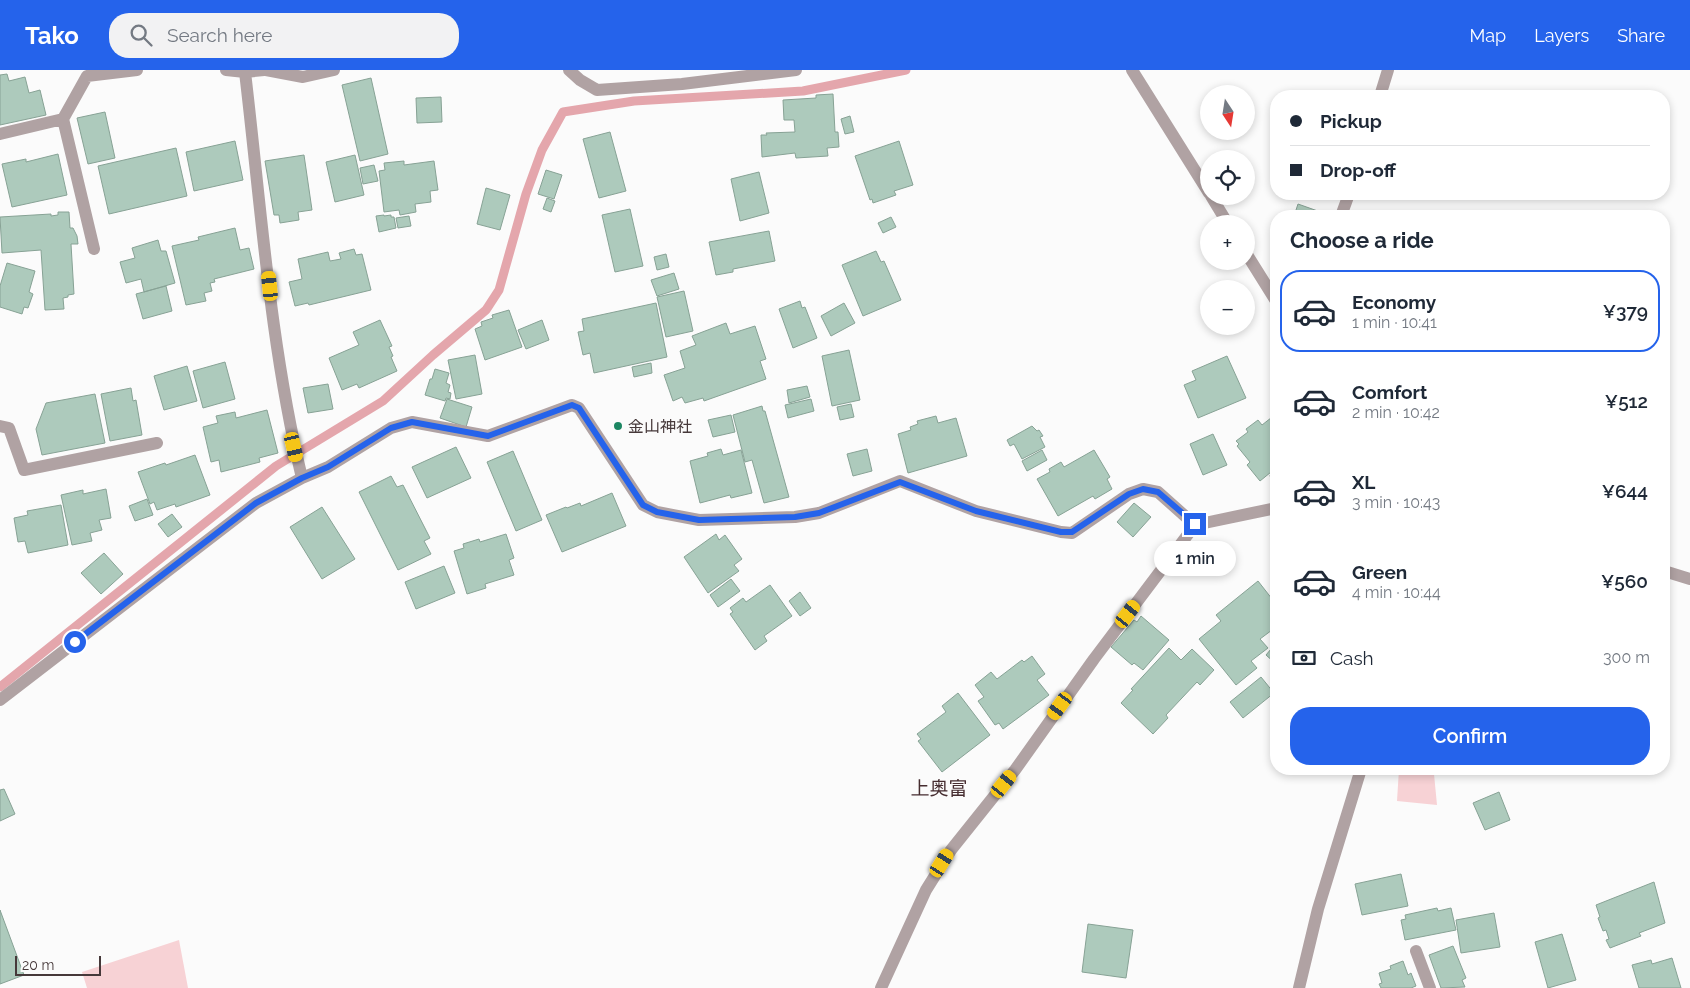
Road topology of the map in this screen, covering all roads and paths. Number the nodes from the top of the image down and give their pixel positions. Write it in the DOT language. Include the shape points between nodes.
graph roads {
  1 [pos="136,70"];
  2 [pos="226,70"];
  3 [pos="265,70"];
  4 [pos="334,70"];
  5 [pos="569,70"];
  6 [pos="796,70"];
  7 [pos="1132,70"];
  8 [pos="1388,70"];
  9 [pos="245,72"];
  10 [pos="1382,90"];
  11 [pos="63,119"];
  12 [pos="0,134"];
  13 [pos="1200,179"];
  14 [pos="94,249"];
  15 [pos="1255,267"];
  16 [pos="1270,291"];
  17 [pos="0,426"];
  18 [pos="157,442"];
  19 [pos="302,478"];
  20 [pos="1270,509"];
  21 [pos="1195,524"];
  22 [pos="1670,573"];
  23 [pos="1690,579"];
  24 [pos="0,700"];
  25 [pos="1359,775"];
  26 [pos="1416,951"];
  27 [pos="881,988"];
  28 [pos="1299,988"];
  29 [pos="1430,988"];
  1 -- 11 [label="street" via="87,76"];
  2 -- 9 [label="street"];
  3 -- 4 [label="street" via="304,77"];
  3 -- 9 [label="street"];
  5 -- 6 [label="street" via="597,90 682,84"];
  7 -- 13 [label="street"];
  8 -- 10 [label="street"];
  9 -- 19 [label="street" via="276,341"];
  11 -- 12 [label="street"];
  11 -- 14 [label="street"];
  15 -- 16 [label="street"];
  17 -- 18 [label="street" via="8,428 24,470"];
  19 -- 21 [label="street" via="328,467 391,428 412,422 488,436 572,405 579,408 643,505 673,516 699,520 795,517 819,513 900,482 976,511 1061,532 1072,532 1129,494 1143,489 1158,492"];
  19 -- 24 [label="street" via="256,503"];
  20 -- 21 [label="street"];
  21 -- 27 [label="street" via="1015,770 951,850 926,890"];
  22 -- 23 [label="street"];
  25 -- 28 [label="street" via="1318,909"];
  26 -- 29 [label="street"];
}
